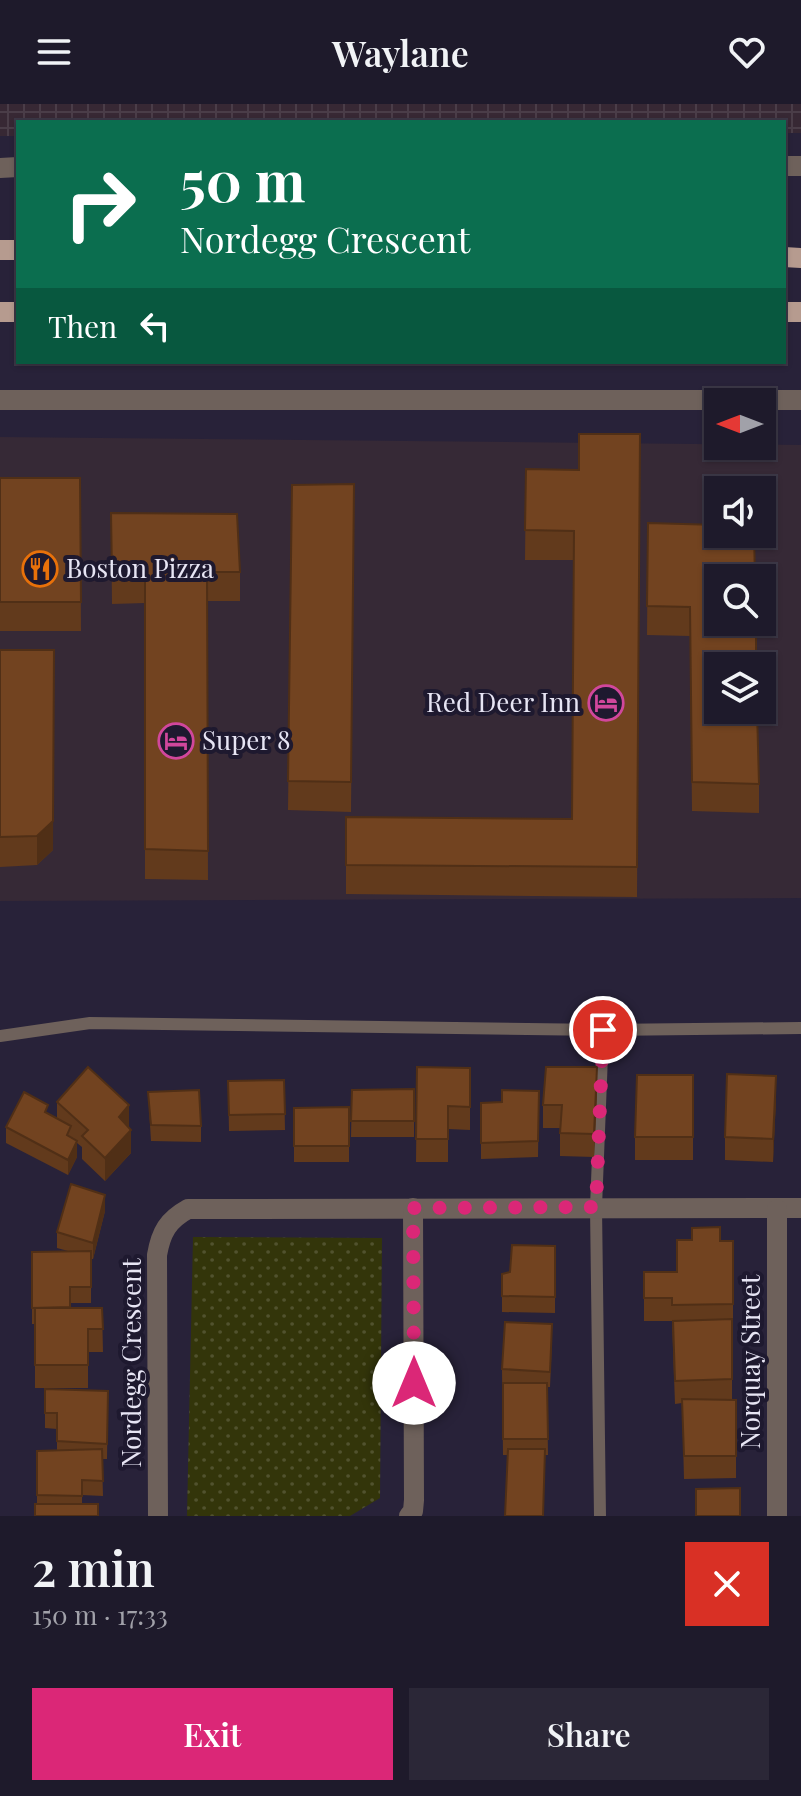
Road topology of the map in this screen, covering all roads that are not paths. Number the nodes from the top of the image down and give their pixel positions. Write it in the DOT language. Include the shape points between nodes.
graph roads {
  1 [pos="0,400"];
  2 [pos="801,400"];
  3 [pos="801,1028"];
  4 [pos="603,1030"];
  5 [pos="0,1036"];
  6 [pos="596,1207"];
  7 [pos="413,1208"];
  8 [pos="801,1208"];
  9 [pos="777,1209"];
  10 [pos="158,1516"];
  11 [pos="409,1516"];
  12 [pos="600,1516"];
  13 [pos="777,1516"];
  1 -- 2 [label="street"];
  3 -- 4 [label="lane"];
  4 -- 5 [label="lane" via="90,1023"];
  4 -- 6 [label="lane"];
  6 -- 7 [label="street, Nordegg Crescent"];
  6 -- 9 [label="street, Nordegg Crescent"];
  6 -- 12 [label="lane"];
  7 -- 10 [label="street, Nordegg Crescent" via="199,1208 170,1221 157,1255"];
  7 -- 11 [label="street" via="414,1500"];
  8 -- 9 [label="street, Nordegg Crescent"];
  9 -- 13 [label="street, Norquay Street"];
}
